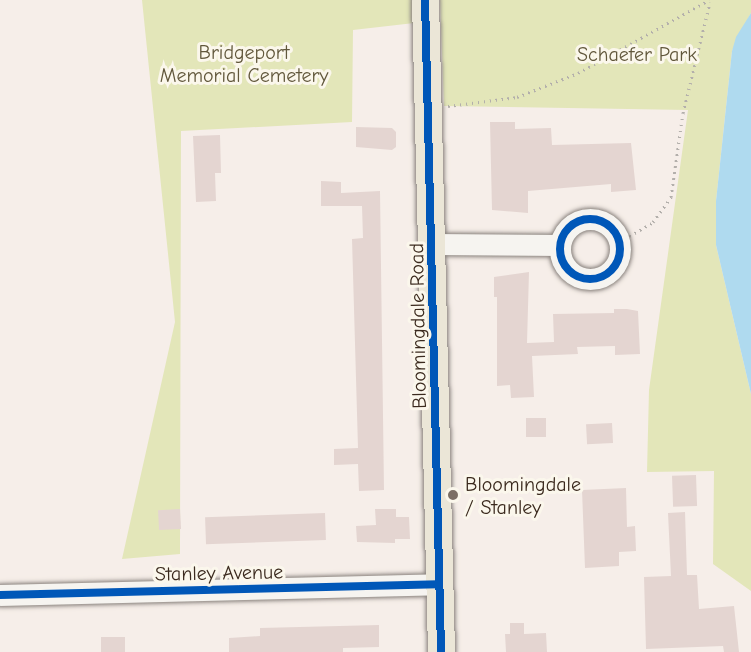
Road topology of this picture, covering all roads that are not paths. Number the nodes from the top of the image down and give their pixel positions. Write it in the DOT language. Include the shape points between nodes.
graph roads {
  1 [pos="425,0"];
  2 [pos="433,244"];
  3 [pos="560,245"];
  4 [pos="438,584"];
  5 [pos="0,595"];
  6 [pos="441,652"];
  1 -- 2 [label="main road, Bloomingdale Road"];
  2 -- 3 [label="street"];
  2 -- 4 [label="main road, Bloomingdale Road"];
  3 -- 3 [label="street" via="564,265 580,278 591,279 612,269 618,259 619,242 609,225 585,219 573,224"];
  4 -- 5 [label="street, Stanley Avenue"];
  4 -- 6 [label="main road, Bloomingdale Road"];
}
